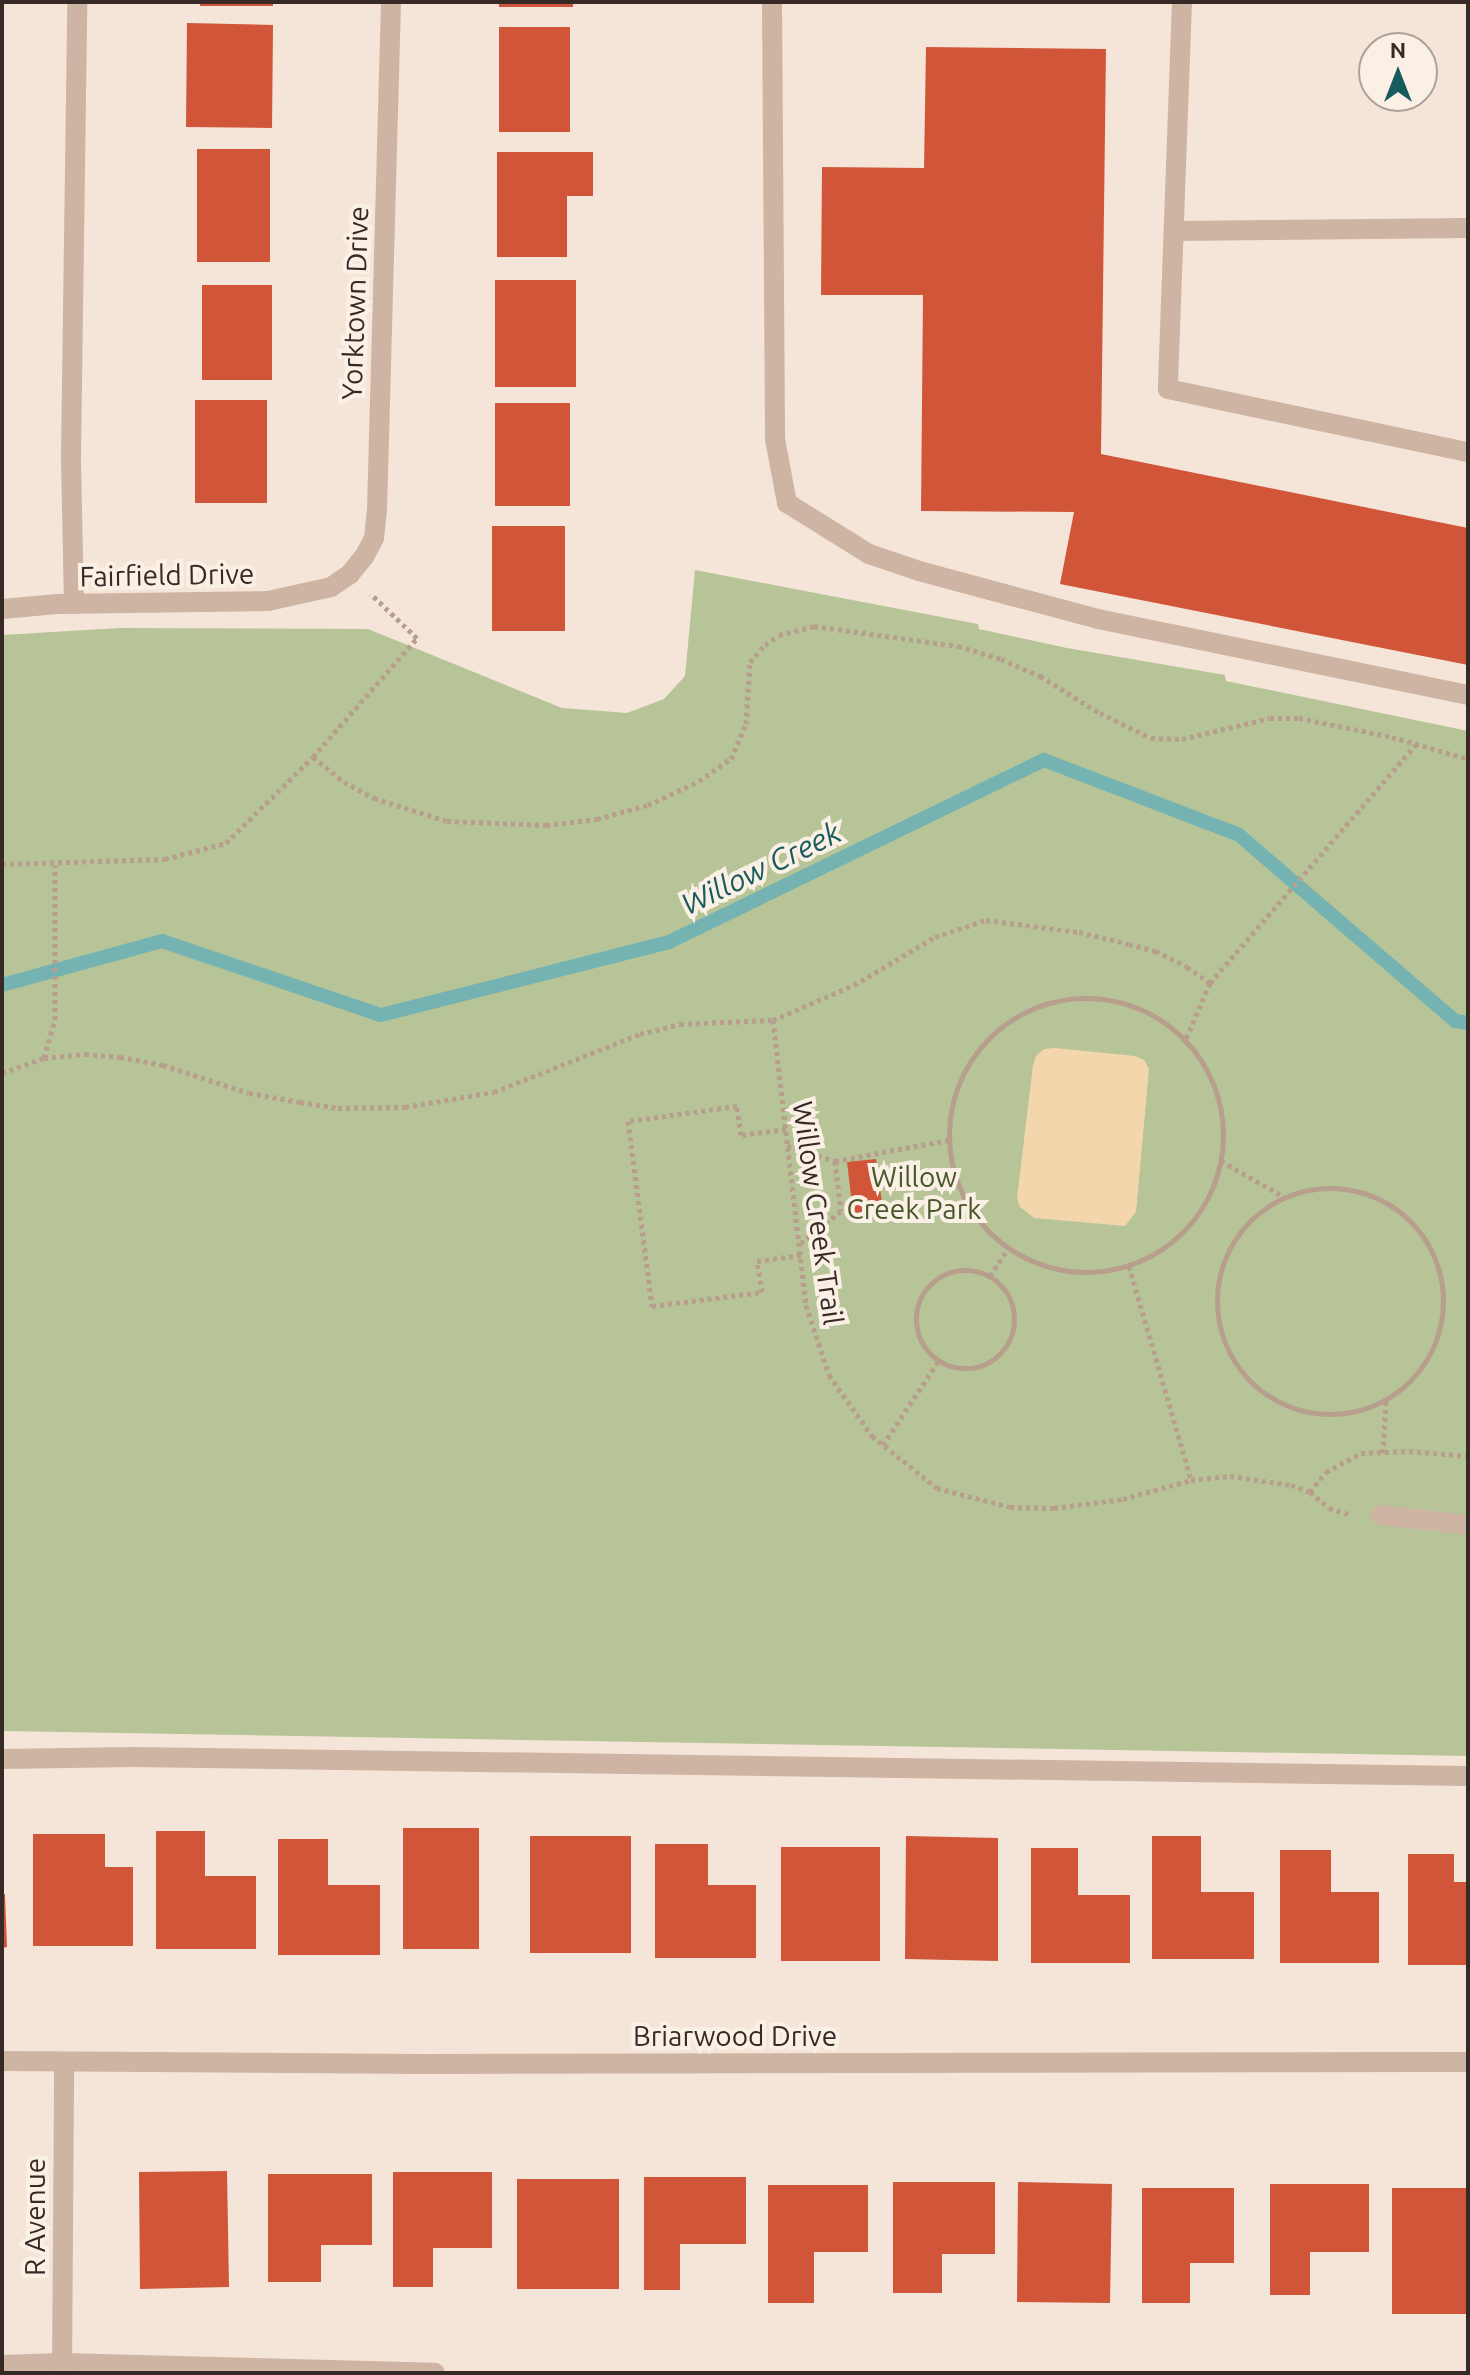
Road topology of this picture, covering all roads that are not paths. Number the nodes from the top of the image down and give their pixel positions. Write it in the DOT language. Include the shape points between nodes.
graph roads {
  1 [pos="77,2"];
  2 [pos="391,2"];
  3 [pos="772,2"];
  4 [pos="1182,2"];
  5 [pos="1468,228"];
  6 [pos="1176,231"];
  7 [pos="1468,452"];
  8 [pos="331,587"];
  9 [pos="74,604"];
  10 [pos="2,609"];
  11 [pos="1468,695"];
  12 [pos="1381,1515"];
  13 [pos="1468,1525"];
  14 [pos="2,1759"];
  15 [pos="1468,1776"];
  16 [pos="2,2061"];
  17 [pos="64,2062"];
  18 [pos="1468,2062"];
  19 [pos="2,2365"];
  20 [pos="62,2368"];
  21 [pos="435,2373"];
  1 -- 9 [label="street"];
  2 -- 8 [label="street, Yorktown Drive" via="377,510 374,538 350,574"];
  3 -- 11 [label="street" via="775,439 787,503 869,554 919,571 1098,619"];
  4 -- 6 [label="street"];
  5 -- 6 [label="street"];
  6 -- 7 [label="street" via="1168,389"];
  8 -- 9 [label="street, Fairfield Drive" via="268,601"];
  9 -- 10 [label="street, Fairfield Drive"];
  12 -- 13 [label="street"];
  14 -- 15 [label="street"];
  16 -- 17 [label="street, Briarwood Drive"];
  17 -- 18 [label="street, Briarwood Drive"];
  17 -- 20 [label="street, R Avenue"];
  19 -- 20 [label="street"];
  20 -- 21 [label="street"];
}
